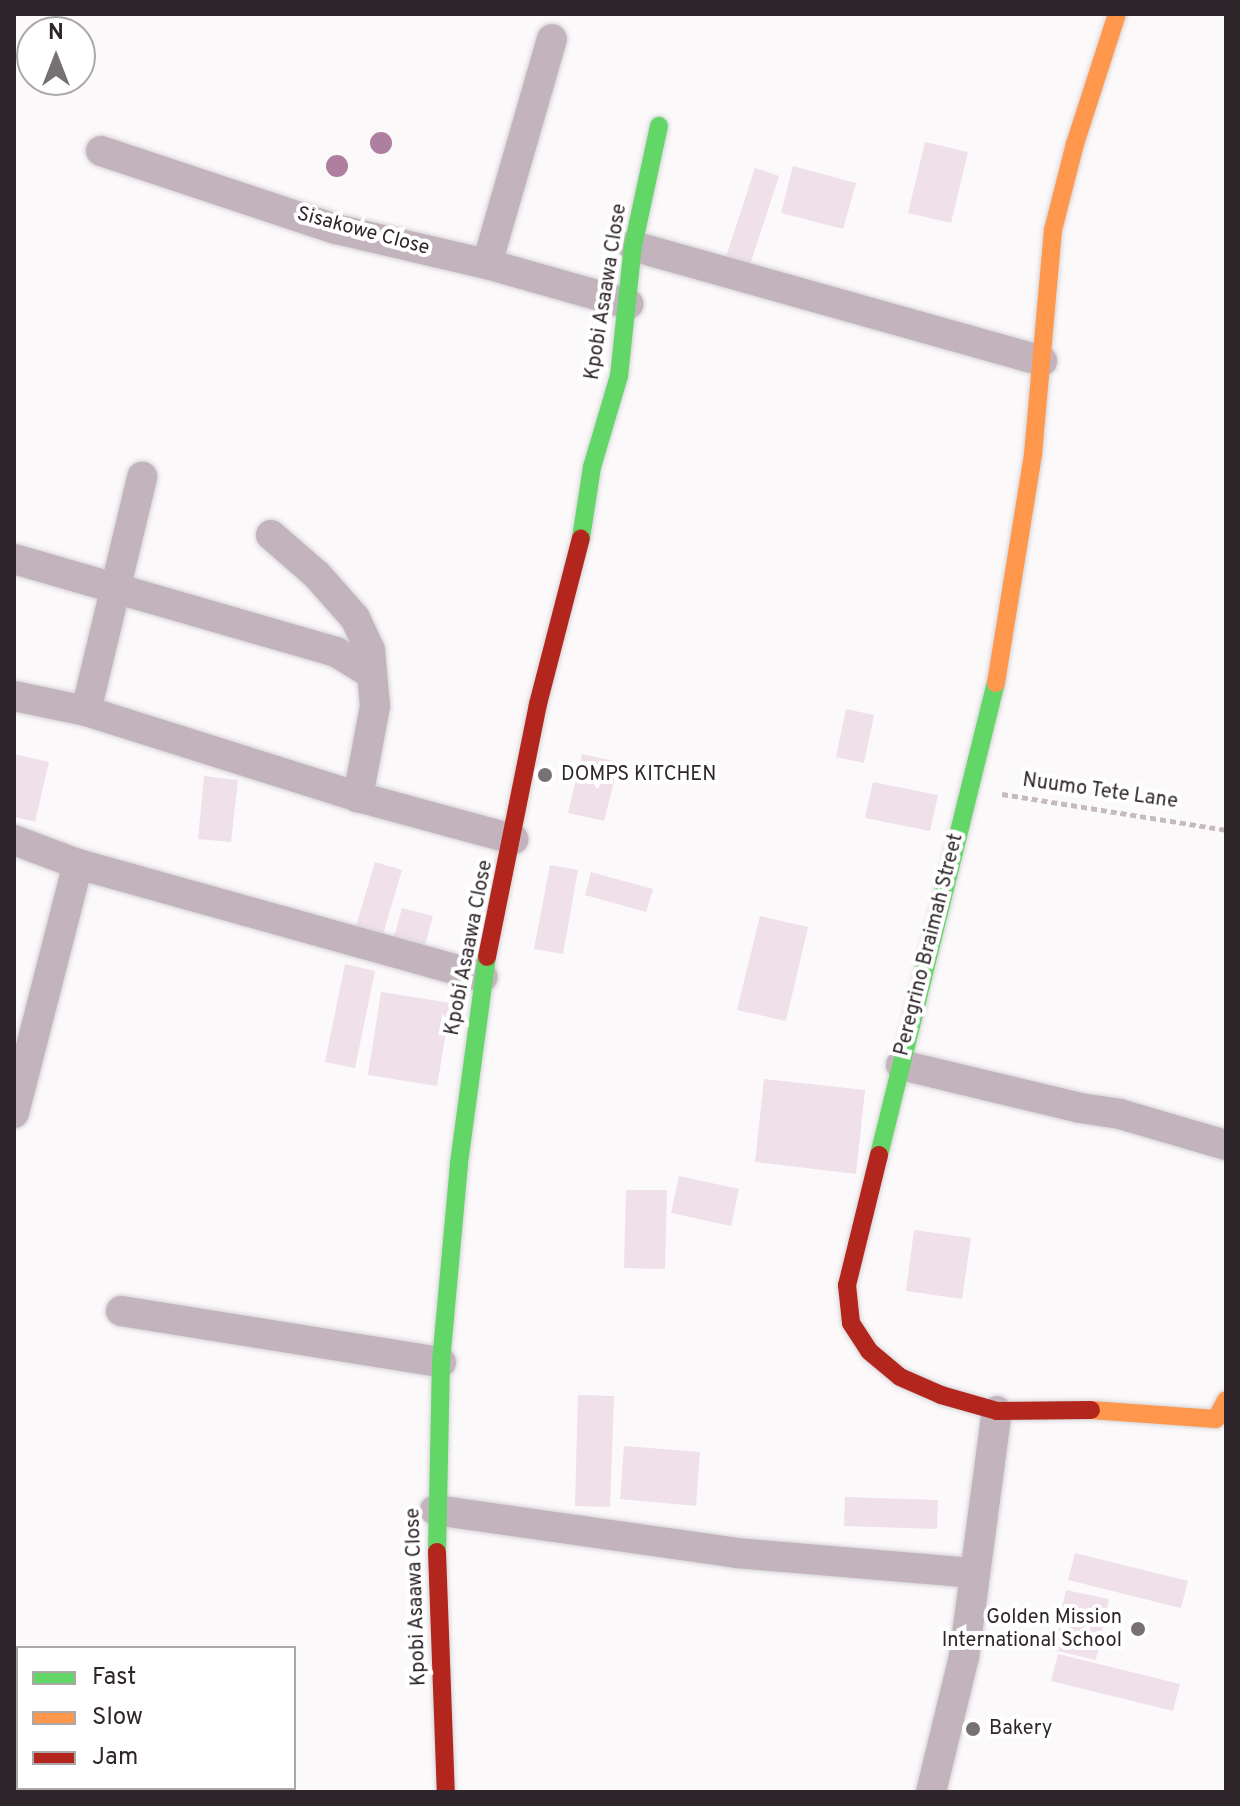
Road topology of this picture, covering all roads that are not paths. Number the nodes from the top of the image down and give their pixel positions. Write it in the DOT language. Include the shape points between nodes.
graph roads {
  1 [pos="1117,14"];
  2 [pos="552,39"];
  3 [pos="659,126"];
  4 [pos="101,151"];
  5 [pos="633,246"];
  6 [pos="487,264"];
  7 [pos="628,304"];
  8 [pos="1042,361"];
  9 [pos="142,477"];
  10 [pos="271,535"];
  11 [pos="14,559"];
  12 [pos="114,588"];
  13 [pos="372,674"];
  14 [pos="14,696"];
  15 [pos="86,711"];
  16 [pos="358,797"];
  17 [pos="513,839"];
  18 [pos="14,840"];
  19 [pos="78,864"];
  20 [pos="483,977"];
  21 [pos="901,1065"];
  22 [pos="14,1113"];
  23 [pos="1226,1145"];
  24 [pos="121,1311"];
  25 [pos="441,1362"];
  26 [pos="997,1411"];
  27 [pos="1223,1414"];
  28 [pos="435,1510"];
  29 [pos="975,1573"];
  30 [pos="446,1792"];
  31 [pos="931,1792"];
  1 -- 8 [label="street, Peregrino Braimah Street" via="1061,192"];
  2 -- 6 [label="street"];
  3 -- 5 [label="street, Kpobi Asaawa Close"];
  4 -- 6 [label="street, Sisakowe Close" via="336,229"];
  5 -- 7 [label="street, Kpobi Asaawa Close"];
  5 -- 8 [label="street"];
  6 -- 7 [label="street, Sisakowe Close"];
  7 -- 17 [label="street, Kpobi Asaawa Close" via="619,376 592,467 581,539 538,704"];
  8 -- 21 [label="street, Peregrino Braimah Street" via="1033,454 997,677"];
  9 -- 12 [label="street"];
  10 -- 13 [label="street" via="355,618 370,650"];
  11 -- 12 [label="street"];
  12 -- 13 [label="street" via="336,652"];
  12 -- 15 [label="street"];
  13 -- 16 [label="street" via="375,706"];
  14 -- 15 [label="street"];
  15 -- 16 [label="street"];
  16 -- 17 [label="street"];
  17 -- 20 [label="street, Kpobi Asaawa Close"];
  18 -- 19 [label="street"];
  19 -- 20 [label="street"];
  19 -- 22 [label="street"];
  20 -- 25 [label="street, Kpobi Asaawa Close"];
  21 -- 23 [label="street" via="1120,1114"];
  21 -- 26 [label="street, Peregrino Braimah Street" via="847,1285 851,1323 869,1351 900,1377"];
  24 -- 25 [label="street"];
  25 -- 28 [label="street, Kpobi Asaawa Close"];
  26 -- 27 [label="street, Peregrino Braimah Street"];
  26 -- 29 [label="street"];
  28 -- 29 [label="street" via="736,1553"];
  28 -- 30 [label="street, Kpobi Asaawa Close"];
  29 -- 31 [label="street" via="964,1657"];
}
